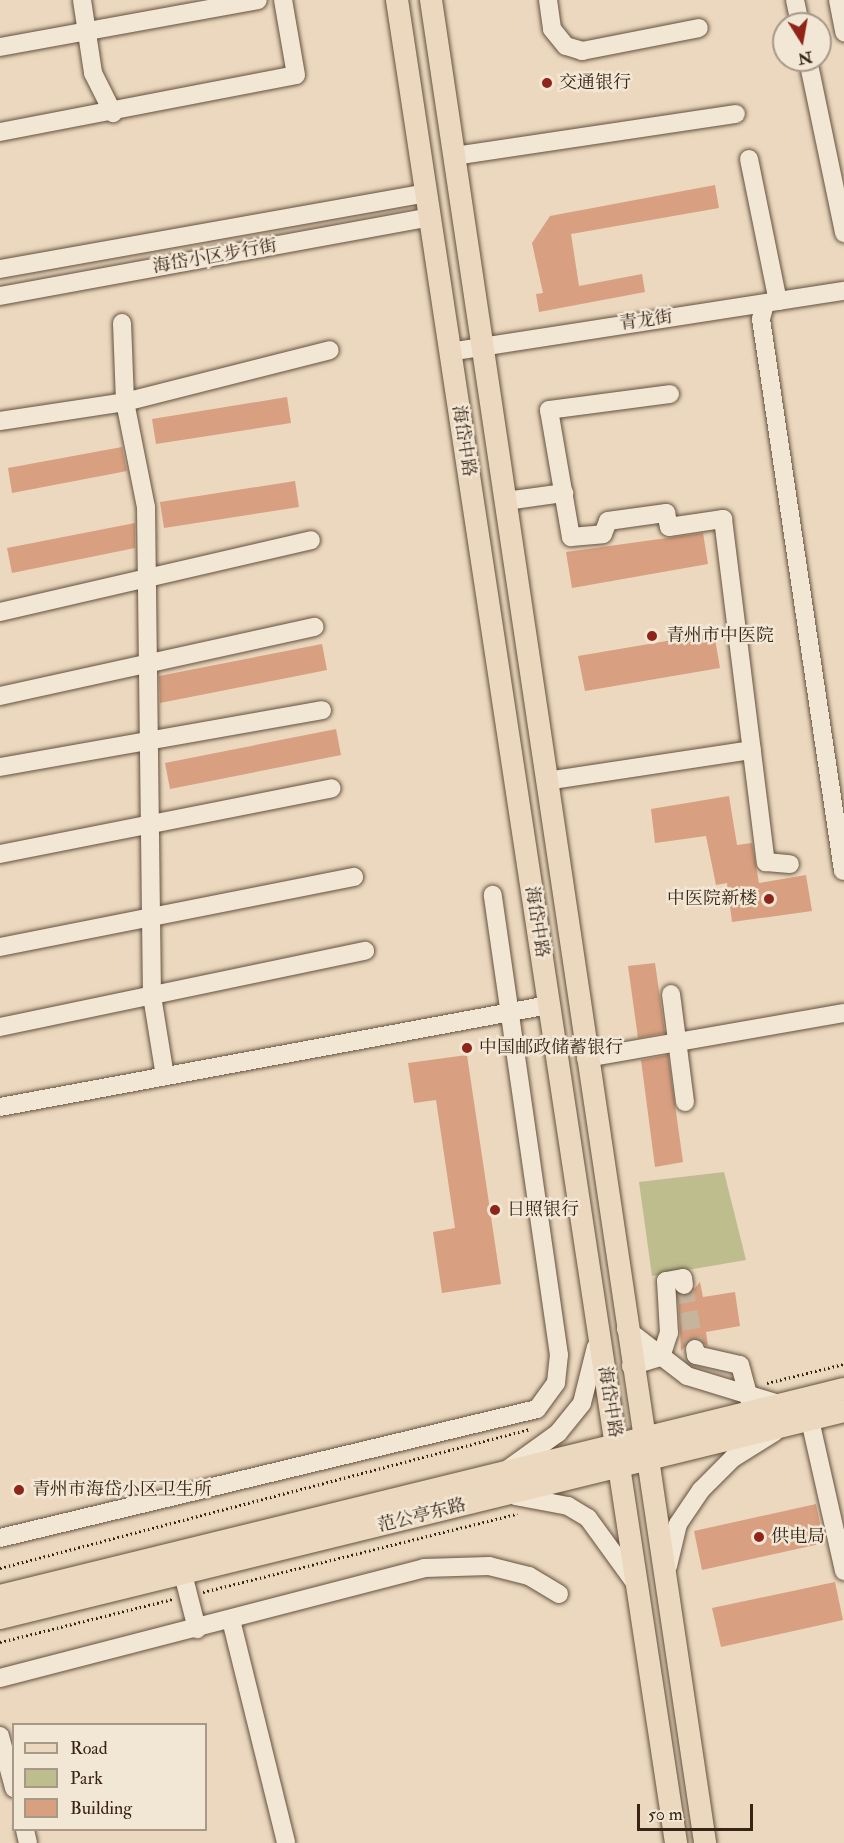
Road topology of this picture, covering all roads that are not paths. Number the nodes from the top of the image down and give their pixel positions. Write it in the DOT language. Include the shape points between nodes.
graph roads {
  1 [pos="82,0"];
  2 [pos="258,0"];
  3 [pos="283,0"];
  4 [pos="397,0"];
  5 [pos="431,0"];
  6 [pos="548,0"];
  7 [pos="837,0"];
  8 [pos="699,28"];
  9 [pos="87,32"];
  10 [pos="844,32"];
  11 [pos="0,46"];
  12 [pos="811,72"];
  13 [pos="113,113"];
  14 [pos="736,114"];
  15 [pos="0,132"];
  16 [pos="454,156"];
  17 [pos="749,159"];
  18 [pos="426,193"];
  19 [pos="429,217"];
  20 [pos="844,232"];
  21 [pos="0,268"];
  22 [pos="844,291"];
  23 [pos="0,296"];
  24 [pos="772,302"];
  25 [pos="122,324"];
  26 [pos="482,346"];
  27 [pos="330,350"];
  28 [pos="449,352"];
  29 [pos="670,394"];
  30 [pos="125,402"];
  31 [pos="0,421"];
  32 [pos="564,493"];
  33 [pos="506,501"];
  34 [pos="311,540"];
  35 [pos="146,576"];
  36 [pos="0,612"];
  37 [pos="315,627"];
  38 [pos="146,666"];
  39 [pos="0,696"];
  40 [pos="322,710"];
  41 [pos="148,742"];
  42 [pos="752,750"];
  43 [pos="0,767"];
  44 [pos="546,782"];
  45 [pos="332,788"];
  46 [pos="148,828"];
  47 [pos="0,854"];
  48 [pos="790,864"];
  49 [pos="843,871"];
  50 [pos="354,877"];
  51 [pos="493,896"];
  52 [pos="150,916"];
  53 [pos="0,947"];
  54 [pos="365,951"];
  55 [pos="670,994"];
  56 [pos="152,996"];
  57 [pos="549,1005"];
  58 [pos="844,1013"];
  59 [pos="0,1027"];
  60 [pos="677,1046"];
  61 [pos="586,1058"];
  62 [pos="165,1076"];
  63 [pos="685,1102"];
  64 [pos="0,1107"];
  65 [pos="684,1285"];
  66 [pos="626,1329"];
  67 [pos="598,1334"];
  68 [pos="694,1349"];
  69 [pos="661,1357"];
  70 [pos="632,1366"];
  71 [pos="844,1389"];
  72 [pos="750,1398"];
  73 [pos="844,1411"];
  74 [pos="784,1416"];
  75 [pos="810,1420"];
  76 [pos="644,1452"];
  77 [pos="617,1458"];
  78 [pos="503,1485"];
  79 [pos="0,1539"];
  80 [pos="844,1572"];
  81 [pos="665,1583"];
  82 [pos="185,1585"];
  83 [pos="637,1586"];
  84 [pos="559,1594"];
  85 [pos="0,1596"];
  86 [pos="0,1618"];
  87 [pos="231,1620"];
  88 [pos="197,1629"];
  89 [pos="0,1678"];
  90 [pos="0,1736"];
  91 [pos="12,1781"];
  92 [pos="286,1843"];
  93 [pos="676,1843"];
  94 [pos="705,1843"];
  1 -- 9 [label="street"];
  2 -- 9 [label="street"];
  3 -- 13 [label="street" via="296,75"];
  4 -- 18 [label="main road, 海岱中路"];
  5 -- 16 [label="main road, 海岱中路"];
  6 -- 8 [label="street" via="552,29 566,46 582,51"];
  7 -- 10 [label="street"];
  9 -- 11 [label="street"];
  9 -- 13 [label="street" via="99,92"];
  12 -- 20 [label="street"];
  13 -- 15 [label="street"];
  14 -- 16 [label="street"];
  16 -- 26 [label="main road, 海岱中路"];
  17 -- 24 [label="street"];
  18 -- 19 [label="main road, 海岱中路"];
  18 -- 21 [label="street, 海岱小区步行街"];
  19 -- 23 [label="street, 海岱小区步行街"];
  19 -- 28 [label="main road, 海岱中路"];
  22 -- 24 [label="street, 青龙街"];
  24 -- 26 [label="street, 青龙街"];
  24 -- 49 [label="street" via="760,319"];
  25 -- 30 [label="street"];
  26 -- 28 [label="street, 青龙街"];
  26 -- 33 [label="main road, 海岱中路"];
  27 -- 30 [label="street"];
  28 -- 57 [label="main road, 海岱中路"];
  29 -- 32 [label="street" via="549,411"];
  30 -- 31 [label="street"];
  30 -- 35 [label="street" via="146,507"];
  32 -- 33 [label="street"];
  32 -- 42 [label="street" via="571,537 603,534 608,521 666,513 669,527 723,519"];
  33 -- 44 [label="main road, 海岱中路"];
  34 -- 35 [label="street"];
  35 -- 36 [label="street"];
  35 -- 38 [label="street"];
  37 -- 38 [label="street"];
  38 -- 39 [label="street"];
  38 -- 41 [label="street"];
  40 -- 41 [label="street"];
  41 -- 43 [label="street"];
  41 -- 46 [label="street"];
  42 -- 44 [label="street"];
  42 -- 48 [label="street" via="766,862"];
  44 -- 61 [label="main road, 海岱中路"];
  45 -- 46 [label="street"];
  46 -- 47 [label="street"];
  46 -- 52 [label="street"];
  50 -- 52 [label="street"];
  51 -- 79 [label="street" via="559,1355 556,1383 537,1409"];
  52 -- 53 [label="street"];
  52 -- 56 [label="street"];
  54 -- 56 [label="street"];
  55 -- 60 [label="street"];
  56 -- 59 [label="street"];
  56 -- 62 [label="street"];
  57 -- 62 [label="street"];
  57 -- 67 [label="main road, 海岱中路"];
  58 -- 60 [label="street"];
  60 -- 61 [label="street"];
  60 -- 63 [label="street"];
  61 -- 66 [label="main road, 海岱中路"];
  62 -- 64 [label="street"];
  65 -- 69 [label="street" via="683,1278 666,1281 669,1333"];
  66 -- 69 [label="street"];
  66 -- 70 [label="main road, 海岱中路"];
  67 -- 77 [label="main road, 海岱中路"];
  67 -- 78 [label="street" via="582,1404 558,1433"];
  68 -- 72 [label="street" via="696,1355 740,1365"];
  69 -- 70 [label="street"];
  69 -- 72 [label="street" via="703,1383"];
  70 -- 76 [label="main road, 海岱中路"];
  71 -- 74 [label="main road, 范公亭东路"];
  72 -- 74 [label="main road, 范公亭东路"];
  72 -- 76 [label="main road, 范公亭东路"];
  73 -- 75 [label="main road, 范公亭东路"];
  74 -- 75 [label="main road, 范公亭东路"];
  74 -- 76 [label="main road, 范公亭东路"];
  74 -- 81 [label="street" via="701,1490 678,1524"];
  75 -- 80 [label="street"];
  76 -- 77 [label="main road, 范公亭东路"];
  76 -- 81 [label="main road, 海岱中路"];
  77 -- 78 [label="main road, 范公亭东路"];
  77 -- 83 [label="main road, 海岱中路"];
  78 -- 82 [label="main road, 范公亭东路"];
  78 -- 83 [label="street" via="588,1518"];
  78 -- 85 [label="main road, 范公亭东路"];
  81 -- 94 [label="main road, 海岱中路"];
  82 -- 86 [label="main road, 范公亭东路"];
  82 -- 88 [label="street"];
  83 -- 93 [label="main road, 海岱中路"];
  84 -- 87 [label="street" via="529,1576 489,1566 424,1568"];
  87 -- 88 [label="street"];
  87 -- 92 [label="street"];
  88 -- 89 [label="street"];
  90 -- 91 [label="street"];
}
